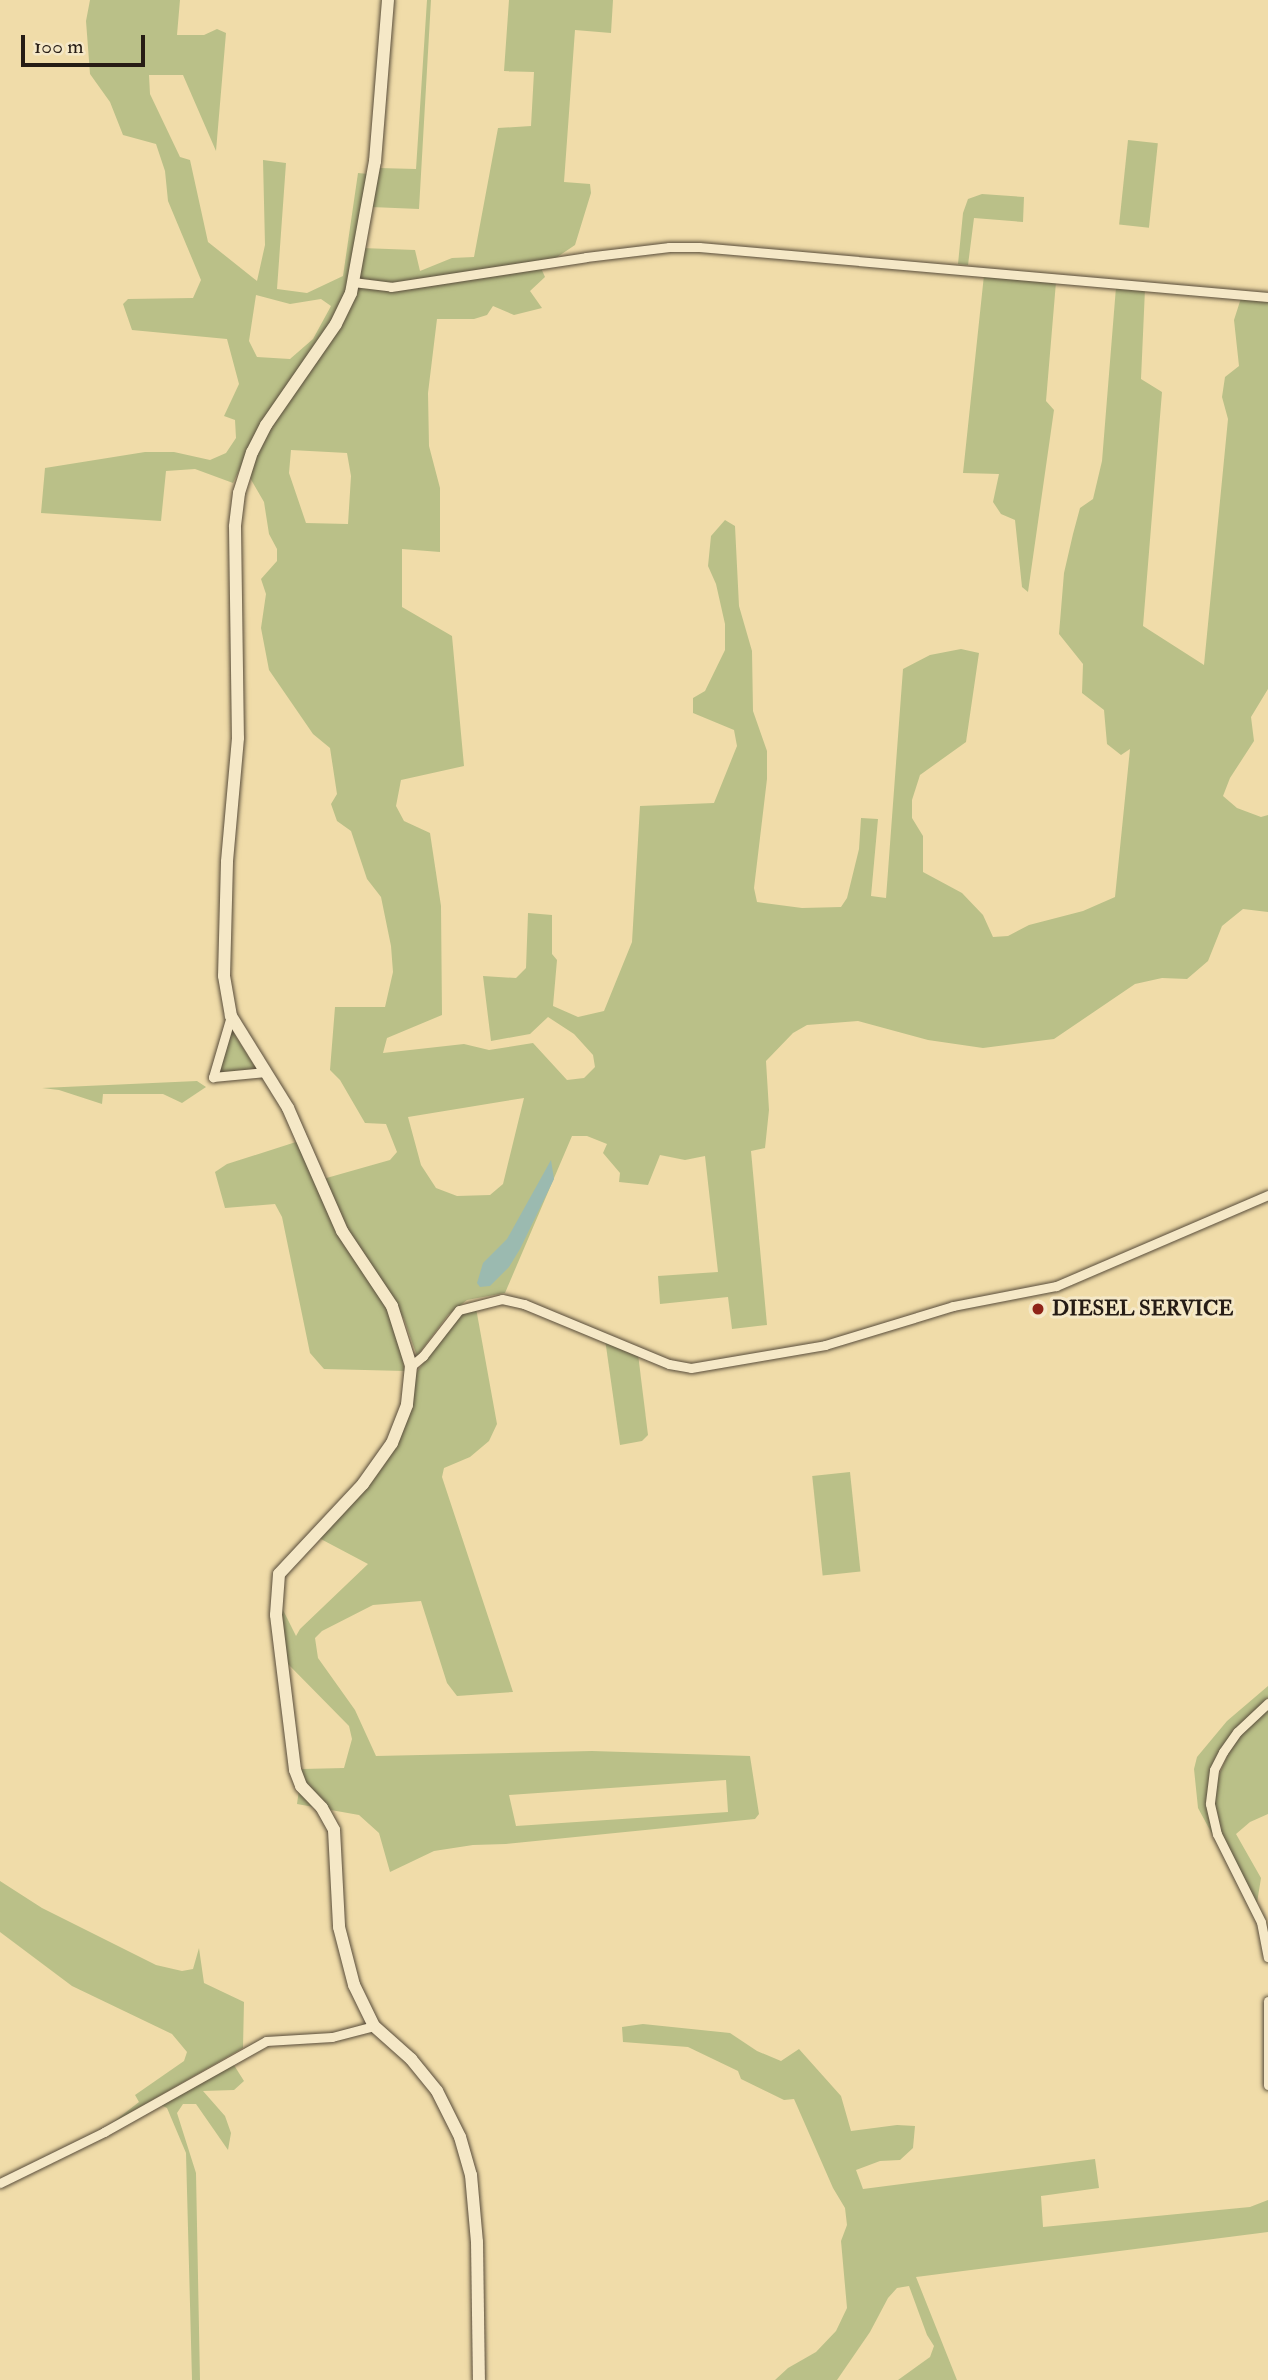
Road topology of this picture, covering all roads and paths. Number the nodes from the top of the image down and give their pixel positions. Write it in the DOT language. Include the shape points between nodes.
graph roads {
  1 [pos="388,0"];
  2 [pos="353,282"];
  3 [pos="1268,297"];
  4 [pos="232,1016"];
  5 [pos="266,1072"];
  6 [pos="1268,1195"];
  7 [pos="411,1366"];
  8 [pos="1268,1703"];
  9 [pos="1268,1957"];
  10 [pos="1268,2001"];
  11 [pos="374,2026"];
  12 [pos="1268,2085"];
  13 [pos="0,2183"];
  14 [pos="479,2380"];
  1 -- 2 [label="street" via="376,161"];
  2 -- 3 [label="street" via="391,287 586,257 699,247"];
  2 -- 4 [label="street" via="336,324 281,401 252,452 239,493 237,738 223,956 225,993"];
  4 -- 5 [label="street"];
  4 -- 5 [label="street" via="213,1077"];
  5 -- 7 [label="street" via="298,1128 342,1231 392,1306"];
  6 -- 7 [label="street" via="1056,1286 953,1306 825,1345 691,1368 669,1364 524,1304 502,1300 459,1310"];
  7 -- 11 [label="street" via="407,1405 384,1457 276,1580 295,1770 301,1786 322,1808 334,1830 342,1943 354,1985"];
  8 -- 9 [label="street" via="1223,1752 1214,1770 1210,1804 1217,1834 1261,1922"];
  10 -- 12 [label="street"];
  11 -- 13 [label="street" via="332,2037 265,2041 104,2132"];
  11 -- 14 [label="street" via="430,2079 466,2157 476,2216"];
}
